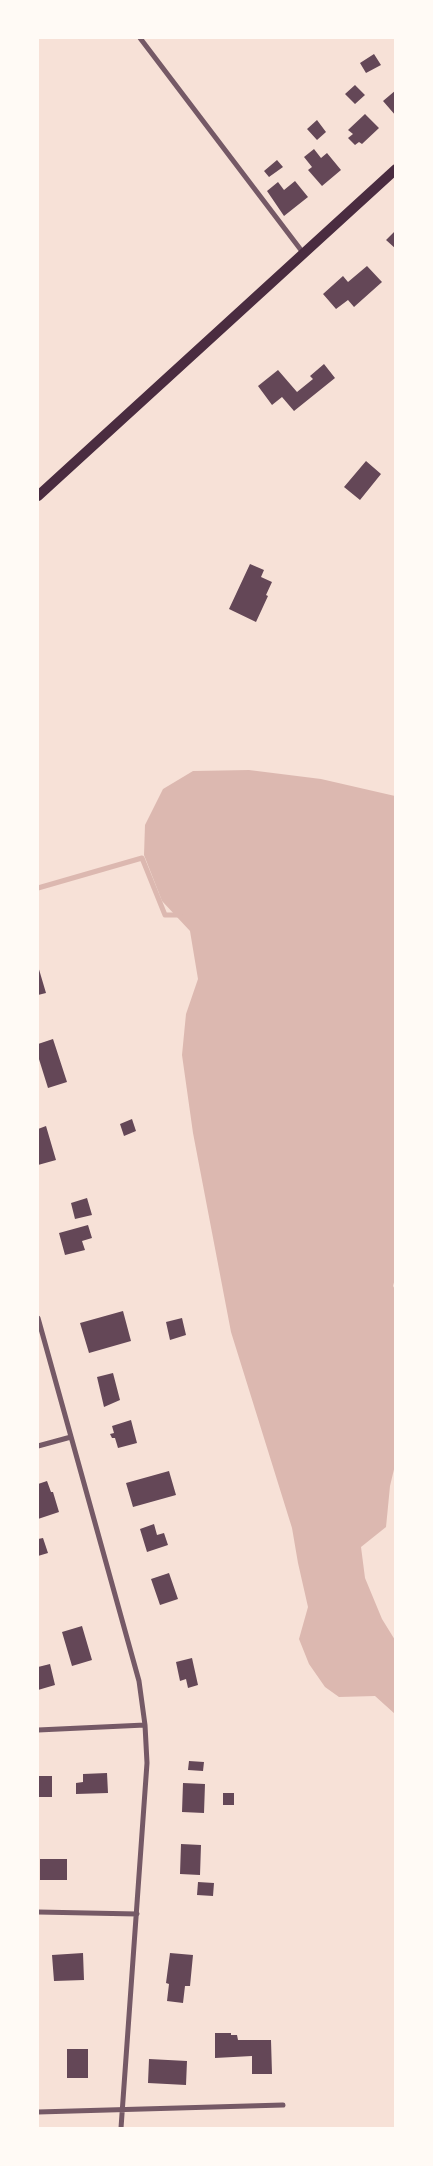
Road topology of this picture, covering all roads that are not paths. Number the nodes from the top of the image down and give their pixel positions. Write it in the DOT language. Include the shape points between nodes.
graph roads {
  1 [pos="140,38"];
  2 [pos="396,169"];
  3 [pos="304,254"];
  4 [pos="38,496"];
  5 [pos="38,1318"];
  6 [pos="71,1437"];
  7 [pos="38,1446"];
  8 [pos="145,1725"];
  9 [pos="38,1730"];
  10 [pos="38,1912"];
  11 [pos="137,1914"];
  12 [pos="283,2106"];
  13 [pos="123,2109"];
  14 [pos="38,2112"];
  15 [pos="121,2128"];
  1 -- 3 [label="street"];
  2 -- 3 [label="main road"];
  3 -- 4 [label="main road"];
  5 -- 6 [label="street"];
  6 -- 7 [label="street"];
  6 -- 8 [label="street" via="139,1681"];
  8 -- 9 [label="street"];
  8 -- 11 [label="street" via="147,1763"];
  10 -- 11 [label="street"];
  11 -- 13 [label="street"];
  12 -- 13 [label="street"];
  13 -- 14 [label="street"];
  13 -- 15 [label="street"];
}
